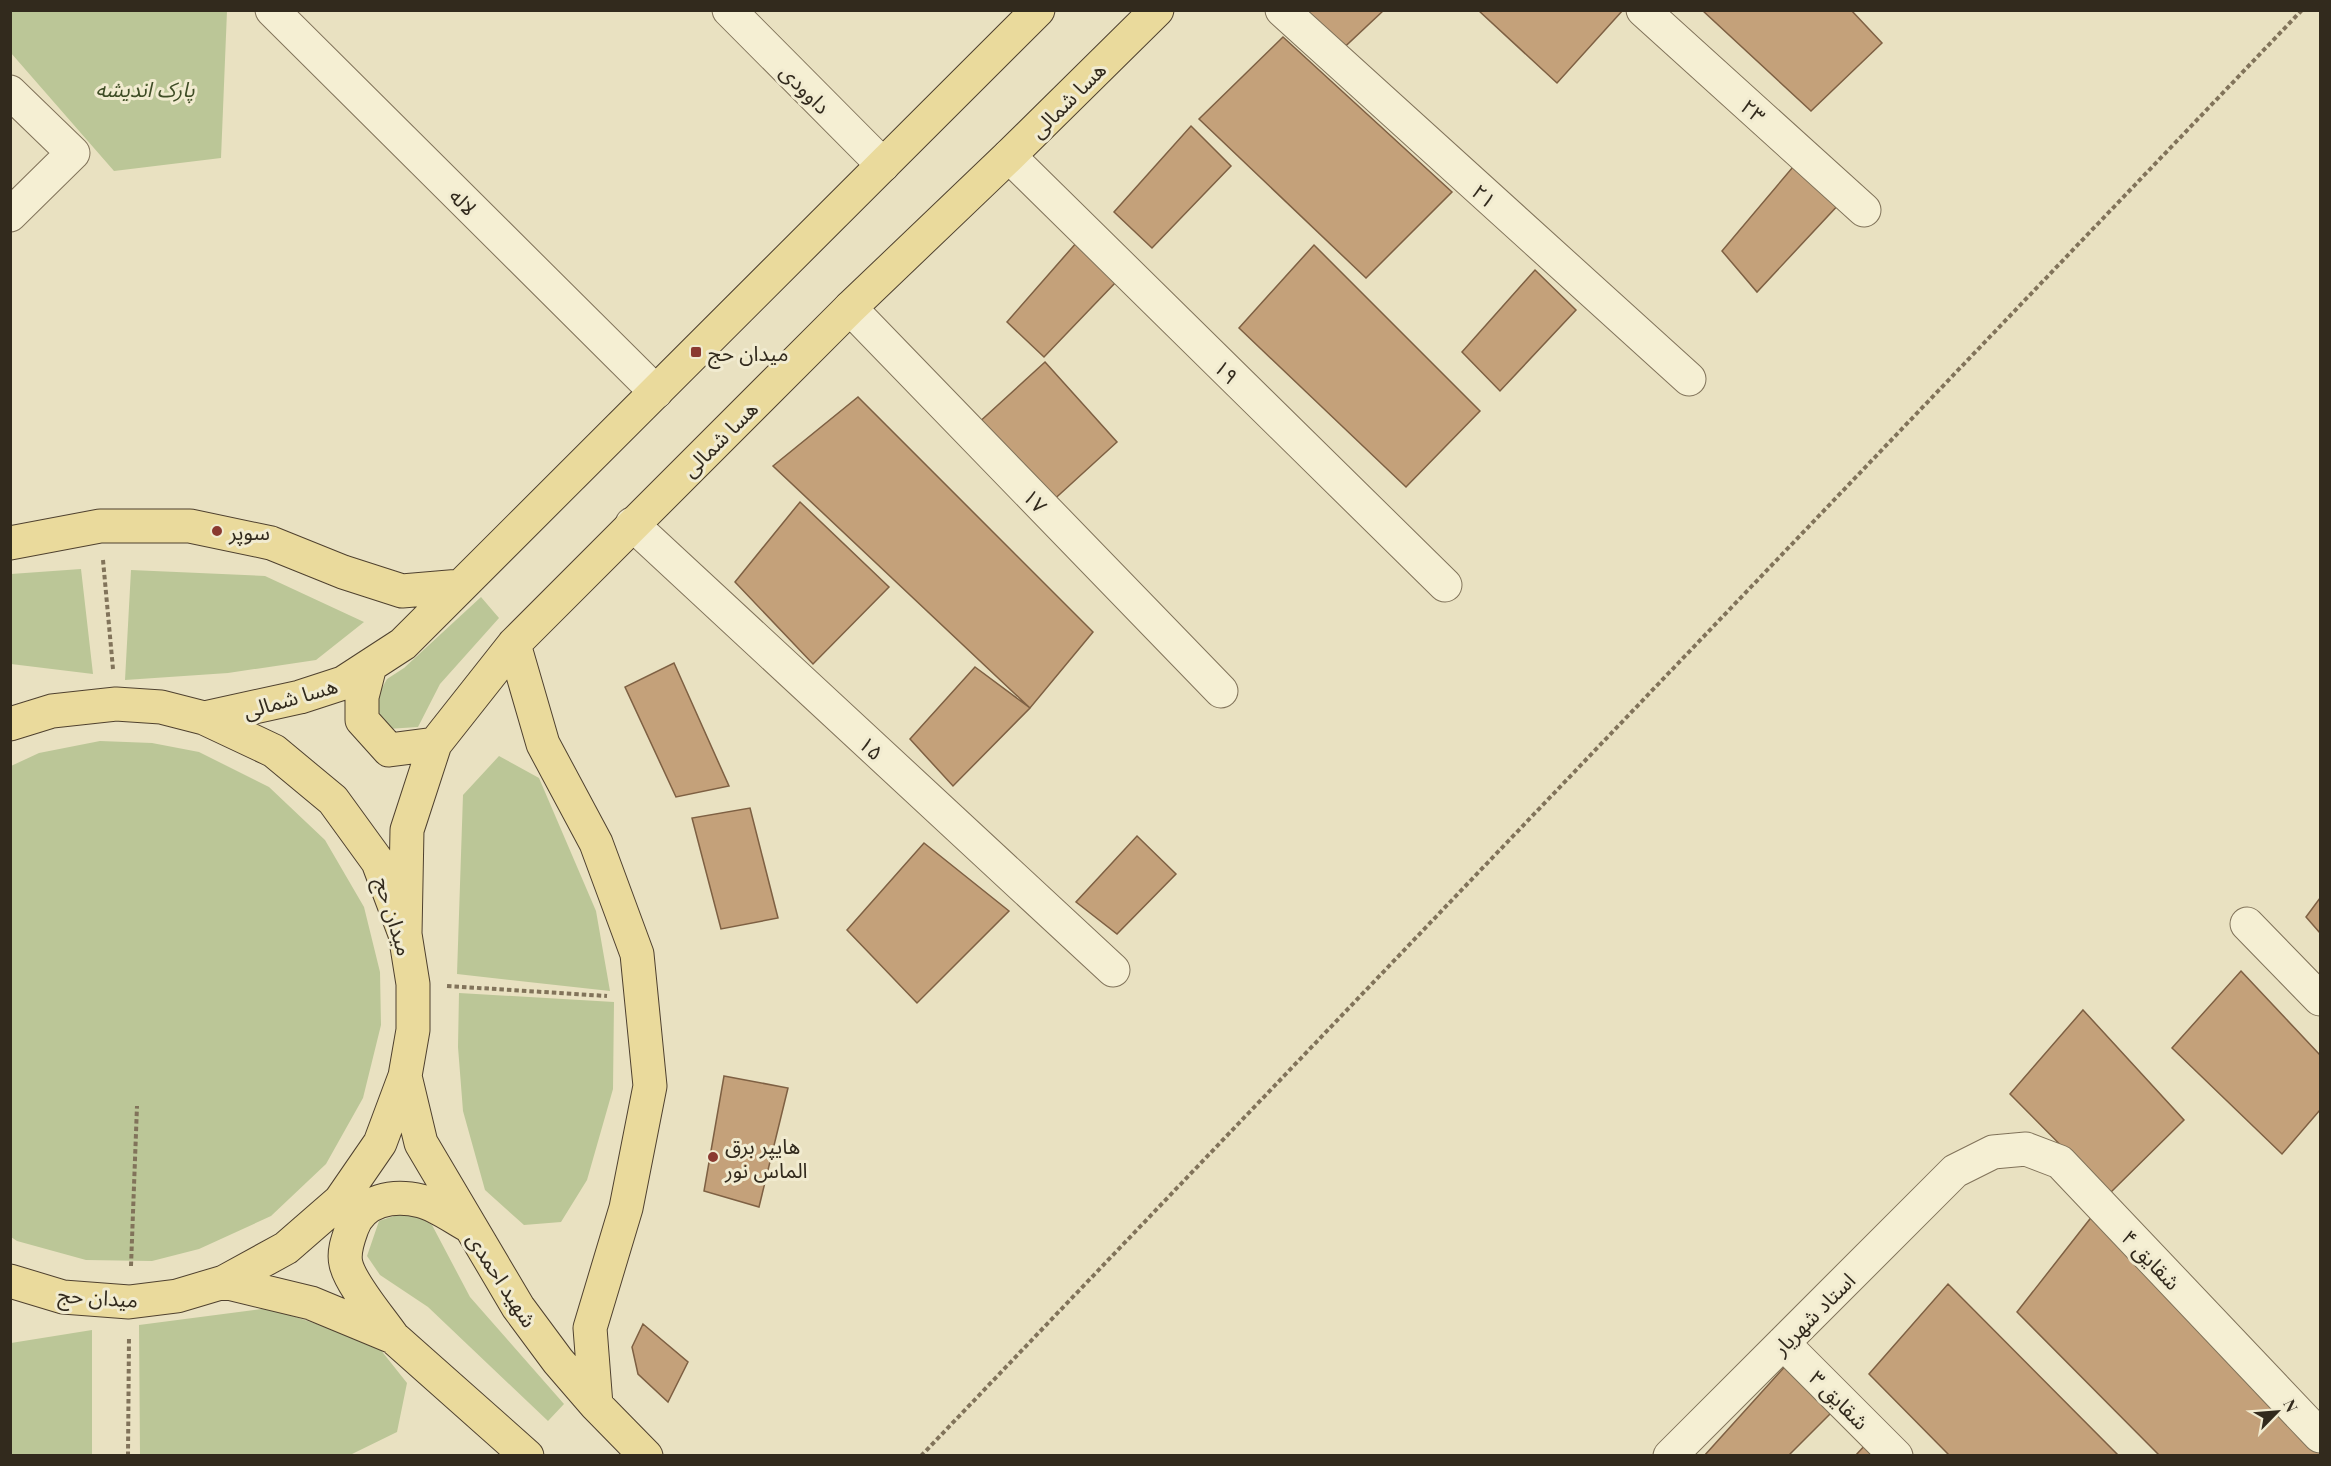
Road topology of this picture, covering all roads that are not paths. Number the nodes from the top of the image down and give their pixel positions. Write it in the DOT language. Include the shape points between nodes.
graph roads {
  1 [pos="272,10"];
  2 [pos="729,10"];
  3 [pos="1038,10"];
  4 [pos="1157,10"];
  5 [pos="1282,10"];
  6 [pos="1643,10"];
  7 [pos="10,92"];
  8 [pos="1009,156"];
  9 [pos="883,165"];
  10 [pos="1864,210"];
  11 [pos="10,215"];
  12 [pos="850,308"];
  13 [pos="1689,379"];
  14 [pos="656,392"];
  15 [pos="632,524"];
  16 [pos="10,543"];
  17 [pos="1445,585"];
  18 [pos="461,586"];
  19 [pos="514,644"];
  20 [pos="370,666"];
  21 [pos="1221,691"];
  22 [pos="10,706"];
  23 [pos="52,711"];
  24 [pos="204,718"];
  25 [pos="10,724"];
  26 [pos="435,744"];
  27 [pos="2247,924"];
  28 [pos="405,934"];
  29 [pos="1113,970"];
  30 [pos="2320,999"];
  31 [pos="405,1076"];
  32 [pos="1955,1171"];
  33 [pos="469,1226"];
  34 [pos="10,1281"];
  35 [pos="224,1282"];
  36 [pos="63,1297"];
  37 [pos="10,1305"];
  38 [pos="393,1337"];
  39 [pos="1783,1343"];
  40 [pos="596,1405"];
  41 [pos="2320,1436"];
  42 [pos="526,1455"];
  43 [pos="646,1455"];
  44 [pos="1670,1455"];
  45 [pos="1896,1455"];
  1 -- 14 [label="street, لاله"];
  2 -- 9 [label="street, داوودی"];
  3 -- 9 [label="main road, هسا شمالی"];
  4 -- 8 [label="main road, هسا شمالی"];
  5 -- 13 [label="street, ۲۱"];
  6 -- 10 [label="street, ۲۳"];
  7 -- 11 [label="street" via="73,153"];
  8 -- 12 [label="main road, هسا شمالی"];
  8 -- 17 [label="street, ۱۹"];
  9 -- 14 [label="main road, هسا شمالی"];
  12 -- 15 [label="main road, هسا شمالی"];
  12 -- 21 [label="street, ۱۷"];
  14 -- 18 [label="main road, هسا شمالی"];
  15 -- 19 [label="main road, هسا شمالی"];
  15 -- 29 [label="street, ۱۵"];
  16 -- 18 [label="main road" via="100,526 190,525 271,543 402,591"];
  18 -- 20 [label="main road, هسا شمالی" via="403,644"];
  19 -- 26 [label="main road, هسا شمالی"];
  19 -- 40 [label="main road" via="543,744 596,843 637,954 642,998 650,1086 626,1208 590,1328"];
  20 -- 24 [label="main road, هسا شمالی" via="343,683 321,690"];
  20 -- 26 [label="main road" via="362,698 362,720 389,750"];
  22 -- 23 [label="main road"];
  23 -- 24 [label="main road, میدان حج" via="116,704 161,707"];
  23 -- 25 [label="main road, میدان حج"];
  24 -- 28 [label="main road, میدان حج" via="274,751 333,800 378,862"];
  26 -- 28 [label="main road, هسا شمالی" via="407,830"];
  27 -- 30 [label="street"];
  28 -- 31 [label="main road, میدان حج" via="413,984 413,1030"];
  31 -- 33 [label="main road, شهید احمدی" via="421,1143"];
  31 -- 35 [label="main road, میدان حج" via="380,1143 340,1201 286,1248"];
  32 -- 39 [label="street, استاد شهریار"];
  32 -- 41 [label="street, شقایق ۴" via="1993,1152 2026,1149 2060,1162"];
  33 -- 38 [label="main road" via="422,1201 394,1198 375,1202 355,1220 347,1241 346,1263"];
  33 -- 40 [label="main road, شهید احمدی" via="518,1307"];
  34 -- 36 [label="main road, میدان حج"];
  35 -- 36 [label="main road, میدان حج" via="177,1296 129,1302"];
  35 -- 38 [label="main road" via="311,1303"];
  36 -- 37 [label="main road"];
  38 -- 42 [label="main road"];
  39 -- 44 [label="street, استاد شهریار"];
  39 -- 45 [label="street, شقایق ۳"];
  40 -- 43 [label="main road, شهید احمدی"];
}
